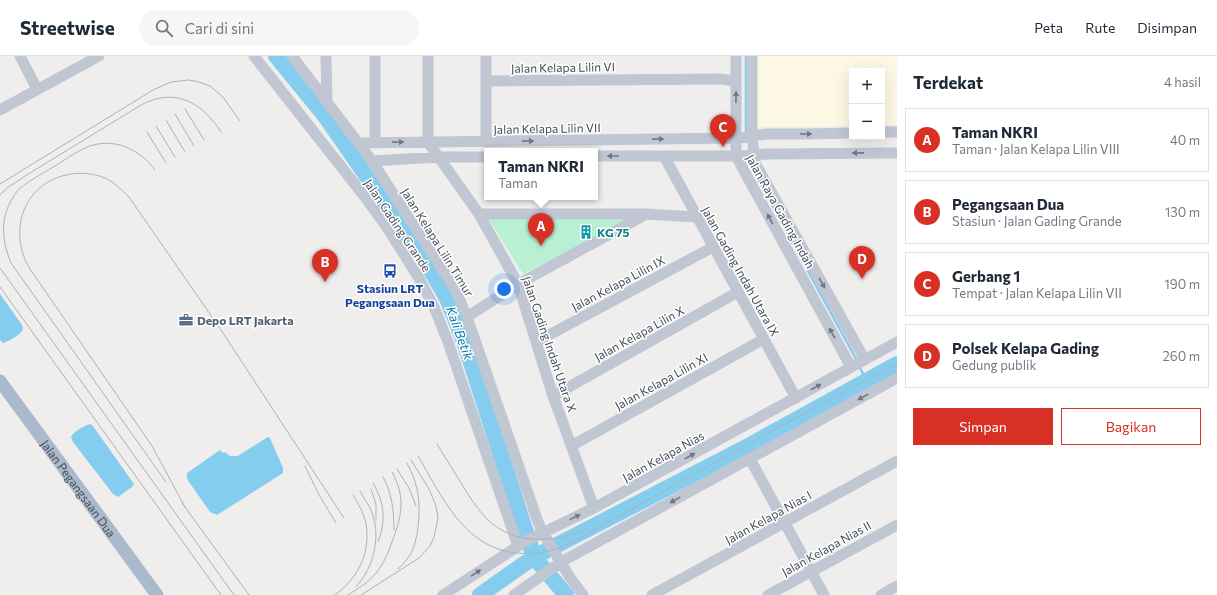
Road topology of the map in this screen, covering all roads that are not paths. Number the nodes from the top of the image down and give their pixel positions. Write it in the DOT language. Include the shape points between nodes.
graph roads {
  1 [pos="20,56"];
  2 [pos="99,56"];
  3 [pos="254,56"];
  4 [pos="292,56"];
  5 [pos="326,56"];
  6 [pos="375,56"];
  7 [pos="428,56"];
  8 [pos="486,56"];
  9 [pos="736,56"];
  10 [pos="752,56"];
  11 [pos="736,80"];
  12 [pos="486,81"];
  13 [pos="37,89"];
  14 [pos="327,101"];
  15 [pos="0,110"];
  16 [pos="885,132"];
  17 [pos="897,132"];
  18 [pos="849,133"];
  19 [pos="752,135"];
  20 [pos="736,138"];
  21 [pos="428,142"];
  22 [pos="486,142"];
  23 [pos="359,143"];
  24 [pos="375,143"];
  25 [pos="897,153"];
  26 [pos="754,155"];
  27 [pos="598,156"];
  28 [pos="664,156"];
  29 [pos="736,156"];
  30 [pos="440,157"];
  31 [pos="484,157"];
  32 [pos="372,161"];
  33 [pos="479,214"];
  34 [pos="646,214"];
  35 [pos="696,217"];
  36 [pos="713,247"];
  37 [pos="518,284"];
  38 [pos="738,292"];
  39 [pos="467,317"];
  40 [pos="764,339"];
  41 [pos="536,342"];
  42 [pos="897,342"];
  43 [pos="865,360"];
  44 [pos="851,367"];
  45 [pos="897,378"];
  46 [pos="0,381"];
  47 [pos="553,396"];
  48 [pos="796,398"];
  49 [pos="571,446"];
  50 [pos="750,459"];
  51 [pos="897,461"];
  52 [pos="594,508"];
  53 [pos="784,523"];
  54 [pos="897,525"];
  55 [pos="541,533"];
  56 [pos="522,543"];
  57 [pos="558,562"];
  58 [pos="811,572"];
  59 [pos="897,586"];
  60 [pos="522,593"];
  61 [pos="157,595"];
  62 [pos="443,595"];
  63 [pos="583,595"];
  64 [pos="652,595"];
  65 [pos="768,595"];
  66 [pos="824,595"];
  67 [pos="881,595"];
  1 -- 13 [label="street"];
  2 -- 13 [label="street"];
  3 -- 56 [label="street, Jalan Gading Grande" via="365,197 419,278 448,342"];
  4 -- 14 [label="street, Jalan Kelapa Lilin Timur"];
  5 -- 14 [label="street"];
  6 -- 24 [label="street"];
  7 -- 21 [label="street"];
  8 -- 12 [label="street"];
  9 -- 11 [label="street, Jalan Raya Gading Indah"];
  10 -- 19 [label="street, Jalan Raya Gading Indah"];
  11 -- 12 [label="street, Jalan Kelapa Lilin VI"];
  20 -- 11 [label="street, Jalan Raya Gading Indah, one-way"];
  12 -- 22 [label="street"];
  13 -- 15 [label="street"];
  14 -- 23 [label="street, Jalan Kelapa Lilin Timur"];
  16 -- 17 [label="street"];
  19 -- 18 [label="street, Jalan Kelapa Lilin VII, one-way"];
  19 -- 20 [label="street, Jalan Kelapa Lilin VII"];
  19 -- 26 [label="street, Jalan Raya Gading Indah"];
  22 -- 20 [label="street, Jalan Kelapa Lilin VII, one-way"];
  20 -- 29 [label="street, Jalan Raya Gading Indah"];
  21 -- 22 [label="street, Jalan Kelapa Lilin VII"];
  24 -- 21 [label="street, Jalan Kelapa Lilin VII, one-way"];
  21 -- 30 [label="street, Jalan Gading Indah Utara X"];
  23 -- 24 [label="street, Jalan Kelapa Lilin VII"];
  23 -- 32 [label="street, Jalan Kelapa Lilin Timur"];
  25 -- 26 [label="street, one-way"];
  26 -- 29 [label="street"];
  26 -- 43 [label="street, Jalan Raya Gading Indah, one-way" via="755,163"];
  28 -- 27 [label="street, one-way"];
  28 -- 29 [label="street"];
  28 -- 35 [label="street, Jalan Gading Indah Utara IX"];
  44 -- 29 [label="street, Jalan Raya Gading Indah, one-way"];
  30 -- 31 [label="street"];
  30 -- 32 [label="street"];
  30 -- 33 [label="street, Jalan Gading Indah Utara X"];
  32 -- 39 [label="street, Jalan Kelapa Lilin Timur" via="455,289"];
  33 -- 34 [label="street"];
  33 -- 37 [label="street, Jalan Gading Indah Utara X"];
  34 -- 35 [label="street"];
  34 -- 37 [label="street"];
  35 -- 36 [label="street, Jalan Gading Indah Utara IX"];
  36 -- 38 [label="street, Jalan Gading Indah Utara IX"];
  36 -- 41 [label="street, Jalan Kelapa Lilin IX"];
  37 -- 39 [label="street"];
  37 -- 41 [label="street, Jalan Gading Indah Utara X"];
  38 -- 40 [label="street, Jalan Gading Indah Utara IX"];
  38 -- 47 [label="street, Jalan Kelapa Lilin X"];
  39 -- 55 [label="street, Jalan Kelapa Lilin Timur"];
  40 -- 48 [label="street, Jalan Gading Indah Utara IX"];
  40 -- 49 [label="street, Jalan Kelapa Lilin XI"];
  41 -- 47 [label="street, Jalan Gading Indah Utara X"];
  42 -- 43 [label="street, Jalan Kelapa Nias"];
  43 -- 44 [label="street, Jalan Kelapa Nias"];
  48 -- 44 [label="street, Jalan Kelapa Nias, one-way"];
  45 -- 50 [label="street, one-way"];
  46 -- 61 [label="main road, Jalan Pegangsaan Dua"];
  47 -- 49 [label="street, Jalan Gading Indah Utara X"];
  52 -- 48 [label="street, Jalan Kelapa Nias, one-way"];
  49 -- 52 [label="street, Jalan Gading Indah Utara X"];
  50 -- 53 [label="street"];
  50 -- 57 [label="street, one-way"];
  51 -- 53 [label="street, Jalan Kelapa Nias I"];
  55 -- 52 [label="street, Jalan Kelapa Nias, one-way"];
  53 -- 58 [label="street"];
  53 -- 64 [label="street, Jalan Kelapa Nias I"];
  54 -- 58 [label="street, Jalan Kelapa Nias II"];
  55 -- 56 [label="street, Jalan Kelapa Nias"];
  55 -- 57 [label="street, Jalan Kelapa Lilin Timur" via="550,544"];
  62 -- 56 [label="street, Jalan Kelapa Nias, one-way"];
  57 -- 60 [label="street"];
  57 -- 63 [label="street, Jalan Kelapa Lilin Timur"];
  58 -- 65 [label="street, Jalan Kelapa Nias II"];
  58 -- 66 [label="street"];
  59 -- 67 [label="street"];
}
